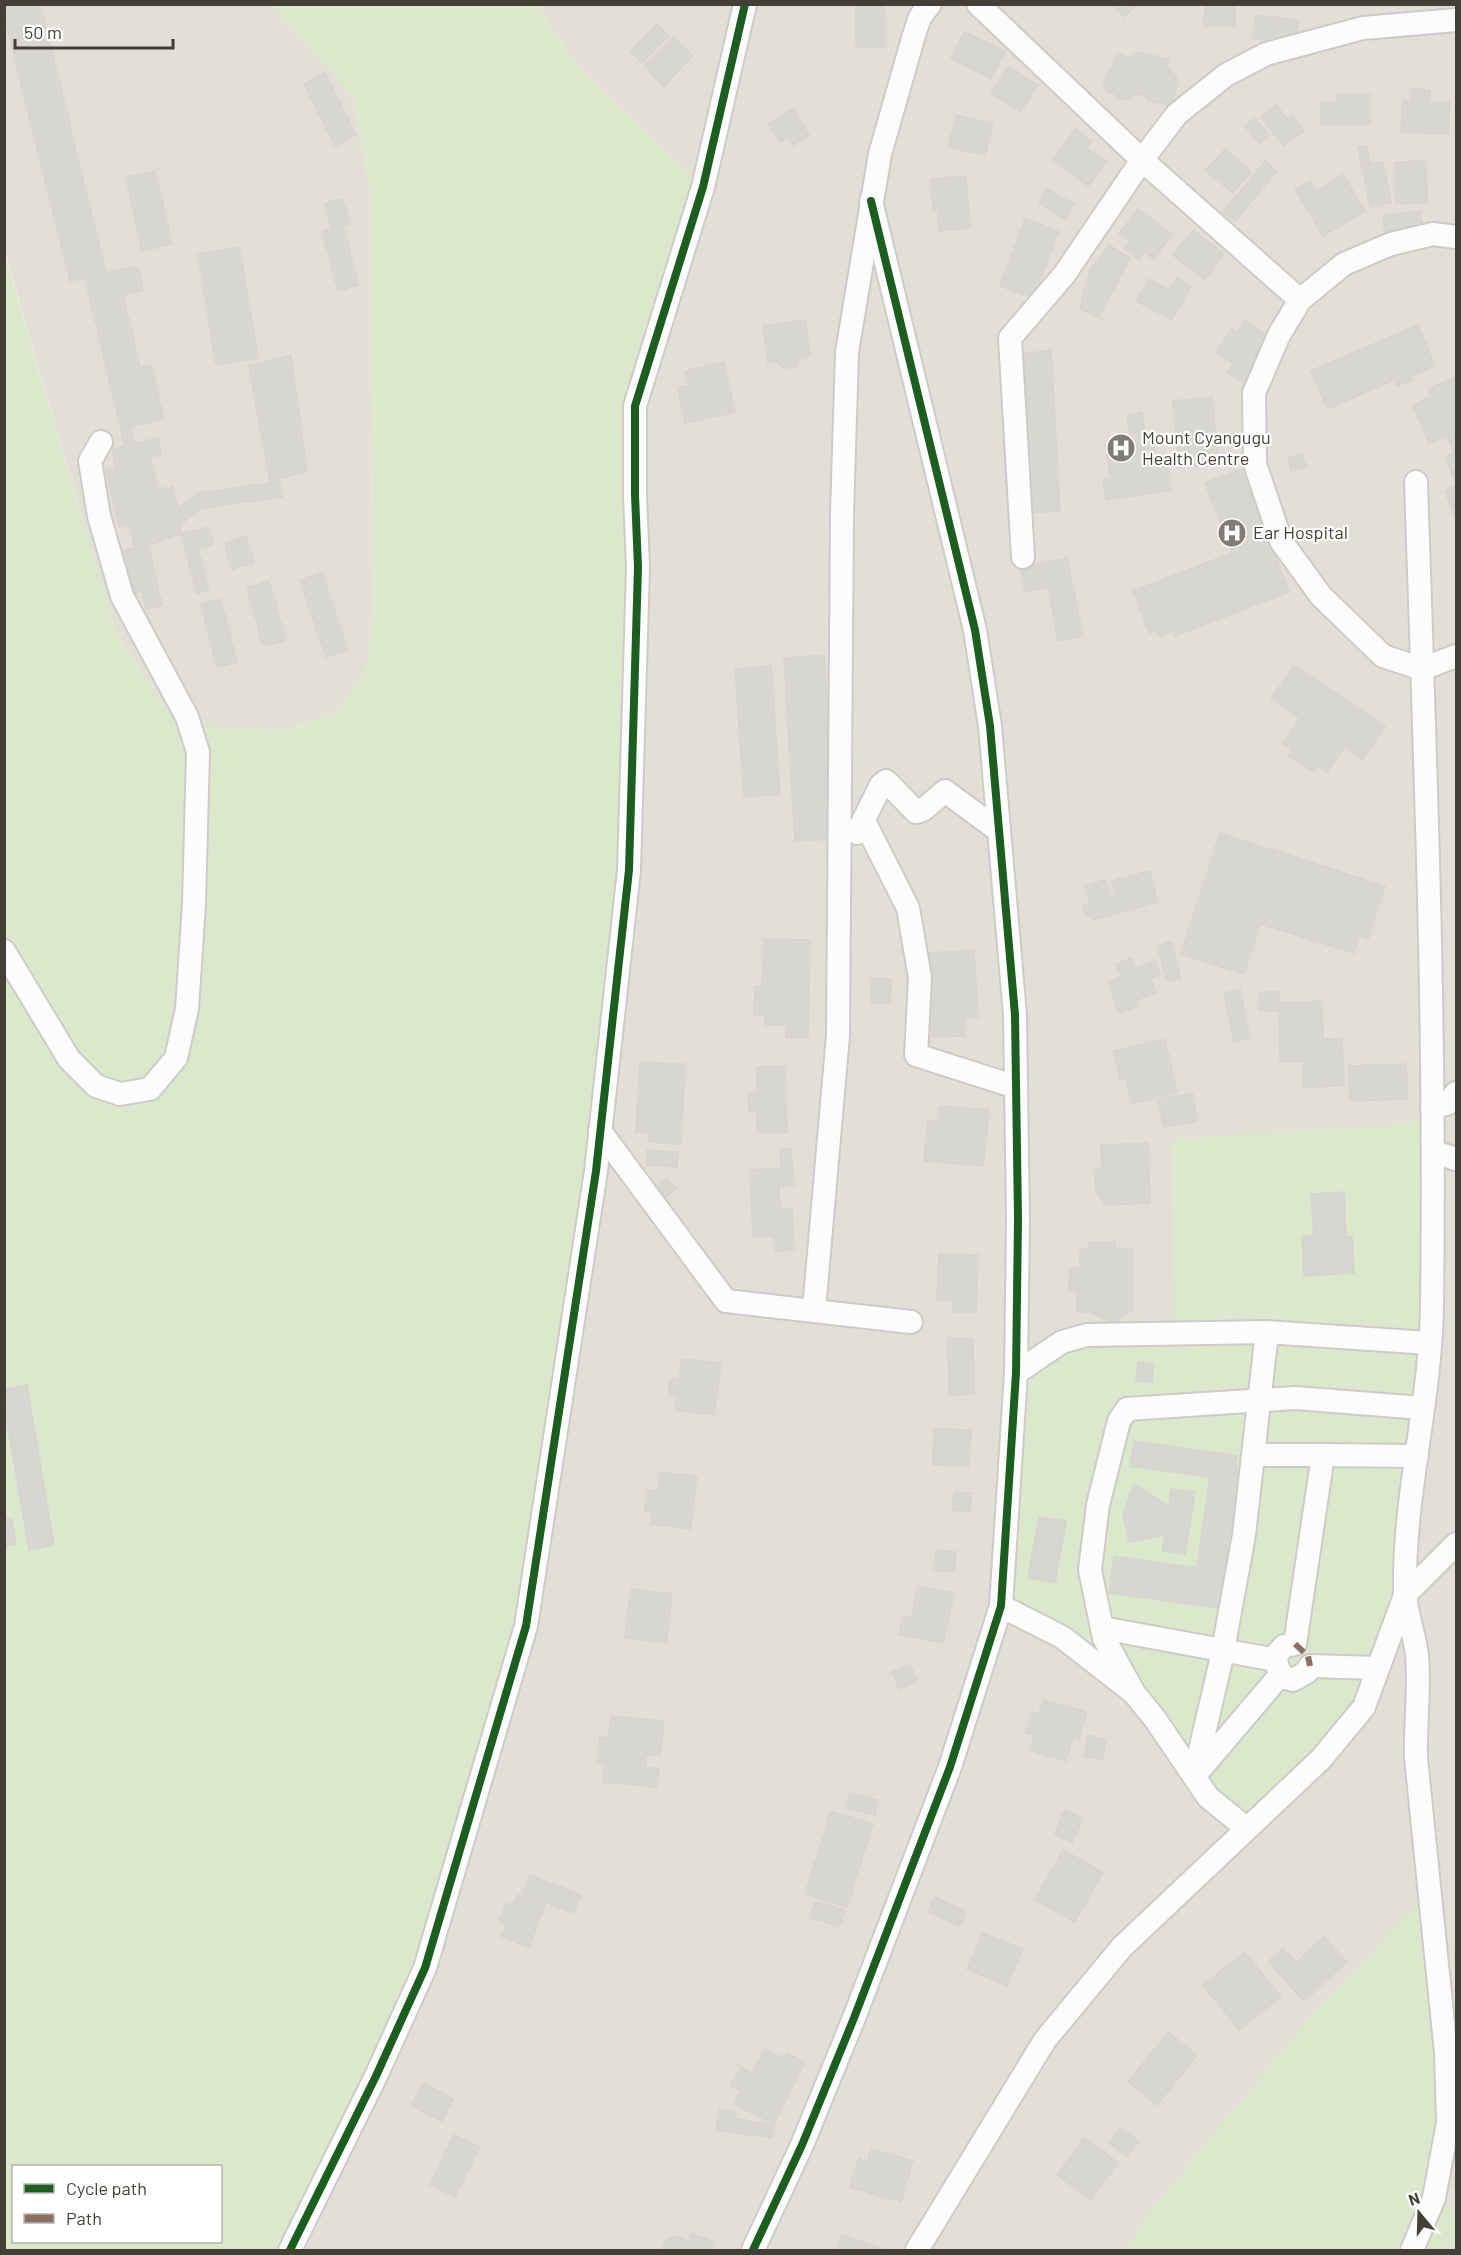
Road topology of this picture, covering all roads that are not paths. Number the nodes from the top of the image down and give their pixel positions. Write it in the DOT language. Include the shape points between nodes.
graph roads {
  1 [pos="745,4"];
  2 [pos="930,4"];
  3 [pos="978,4"];
  4 [pos="1456,20"];
  5 [pos="1142,160"];
  6 [pos="871,201"];
  7 [pos="1456,237"];
  8 [pos="1300,300"];
  9 [pos="101,442"];
  10 [pos="1416,482"];
  11 [pos="1023,557"];
  12 [pos="1456,656"];
  13 [pos="1422,669"];
  14 [pos="864,821"];
  15 [pos="999,831"];
  16 [pos="841,867"];
  17 [pos="4,951"];
  18 [pos="1016,1087"];
  19 [pos="1456,1093"];
  20 [pos="1432,1107"];
  21 [pos="600,1131"];
  22 [pos="1434,1152"];
  23 [pos="1456,1159"];
  24 [pos="814,1310"];
  25 [pos="911,1322"];
  26 [pos="1267,1332"];
  27 [pos="1429,1343"];
  28 [pos="1016,1373"];
  29 [pos="1258,1401"];
  30 [pos="1422,1408"];
  31 [pos="1255,1455"];
  32 [pos="1323,1455"];
  33 [pos="1417,1456"];
  34 [pos="1456,1544"];
  35 [pos="1405,1595"];
  36 [pos="1001,1605"];
  37 [pos="1102,1628"];
  38 [pos="1223,1650"];
  39 [pos="1279,1667"];
  40 [pos="1377,1668"];
  41 [pos="1134,1693"];
  42 [pos="1194,1776"];
  43 [pos="1246,1828"];
  44 [pos="291,2250"];
  45 [pos="753,2250"];
  46 [pos="917,2250"];
  47 [pos="1412,2250"];
  1 -- 21 [label="street" via="703,187 635,406 638,567 632,825"];
  2 -- 6 [label="street" via="914,35 880,154"];
  3 -- 5 [label="street"];
  4 -- 5 [label="street" via="1363,28 1266,54 1226,75 1177,114"];
  5 -- 8 [label="street"];
  5 -- 11 [label="street" via="1064,275 1010,338"];
  6 -- 15 [label="street" via="975,630 990,726"];
  6 -- 16 [label="street" via="848,352 842,514"];
  7 -- 8 [label="street" via="1432,234 1392,244 1344,264"];
  8 -- 13 [label="street" via="1279,335 1254,393 1259,475 1281,541 1321,596 1383,656"];
  9 -- 17 [label="street" via="90,461 99,516 122,596 187,717 198,752 194,916 187,1009 176,1058 150,1089 120,1094 96,1086 69,1059"];
  10 -- 13 [label="street"];
  12 -- 13 [label="street"];
  13 -- 20 [label="street"];
  14 -- 15 [label="street" via="886,781 916,812 945,791"];
  14 -- 16 [label="street"];
  14 -- 18 [label="street" via="908,908 920,978 915,1055"];
  15 -- 18 [label="street" via="1015,1015"];
  16 -- 24 [label="street" via="838,1035"];
  18 -- 28 [label="street"];
  19 -- 20 [label="street" via="1447,1104"];
  20 -- 22 [label="street"];
  21 -- 24 [label="street" via="726,1301"];
  21 -- 44 [label="street" via="526,1626 425,1968"];
  22 -- 23 [label="street"];
  22 -- 27 [label="street"];
  24 -- 25 [label="street"];
  26 -- 27 [label="street"];
  26 -- 28 [label="street" via="1087,1335 1062,1342"];
  26 -- 29 [label="street"];
  27 -- 30 [label="street"];
  28 -- 36 [label="street"];
  29 -- 30 [label="street" via="1295,1398"];
  29 -- 31 [label="street"];
  29 -- 37 [label="street" via="1127,1409 1119,1420 1098,1505 1090,1570"];
  30 -- 33 [label="street"];
  31 -- 32 [label="street"];
  31 -- 38 [label="street"];
  32 -- 33 [label="street"];
  32 -- 39 [label="street" via="1295,1644 1284,1646 1276,1655"];
  33 -- 35 [label="street"];
  34 -- 35 [label="street"];
  35 -- 40 [label="street"];
  35 -- 47 [label="street" via="1416,1652 1416,1758 1448,2087 1448,2123 1441,2170"];
  36 -- 41 [label="street" via="1062,1637"];
  36 -- 45 [label="street" via="950,1767 867,1986 802,2145"];
  37 -- 38 [label="street"];
  37 -- 41 [label="street"];
  38 -- 39 [label="street"];
  38 -- 42 [label="street"];
  39 -- 40 [label="street" via="1293,1680 1310,1666"];
  39 -- 42 [label="street"];
  40 -- 43 [label="street" via="1364,1707 1321,1759"];
  41 -- 42 [label="street"];
  42 -- 43 [label="street" via="1208,1797"];
  43 -- 46 [label="street" via="1122,1947 1046,2040"];
}
